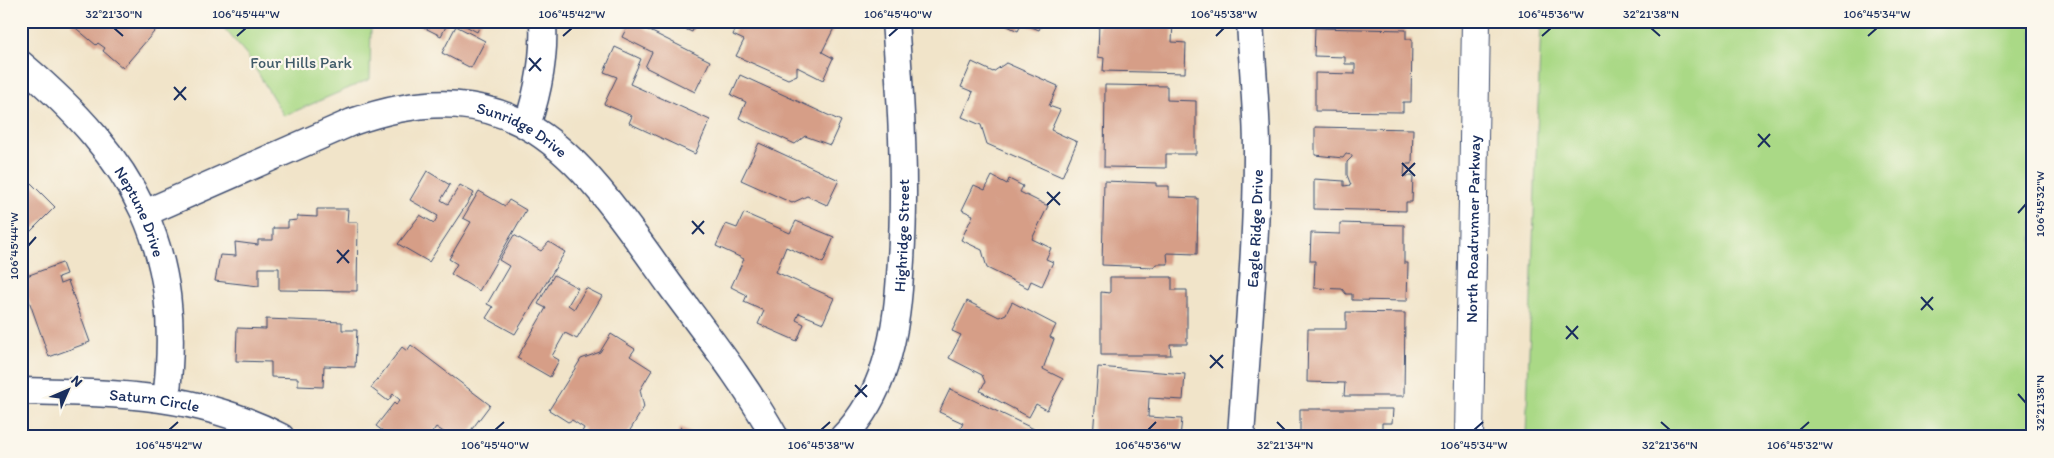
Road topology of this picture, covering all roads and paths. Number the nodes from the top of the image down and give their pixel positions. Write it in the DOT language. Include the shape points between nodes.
graph roads {
  1 [pos="543,21"];
  2 [pos="895,21"];
  3 [pos="1250,21"];
  4 [pos="1476,21"];
  5 [pos="21,64"];
  6 [pos="527,125"];
  7 [pos="145,214"];
  8 [pos="21,391"];
  9 [pos="166,398"];
  10 [pos="281,437"];
  11 [pos="776,437"];
  12 [pos="843,437"];
  13 [pos="1241,437"];
  14 [pos="1469,437"];
  1 -- 6 [label="street" via="541,75"];
  2 -- 12 [label="street, Highridge Street" via="903,148 899,286 886,365 869,402"];
  3 -- 13 [label="street, Eagle Ridge Drive" via="1257,150"];
  4 -- 14 [label="street, North Roadrunner Parkway"];
  5 -- 7 [label="street, Neptune Drive" via="65,102 102,143 134,189"];
  6 -- 7 [label="street, Sunridge Drive" via="496,113 464,106 404,106 352,122"];
  6 -- 11 [label="street, Sunridge Drive" via="553,142 600,188 747,391"];
  7 -- 9 [label="street, Neptune Drive" via="162,264 169,310"];
  8 -- 9 [label="street, Saturn Circle"];
  9 -- 10 [label="street, Saturn Circle" via="220,412"];
}
